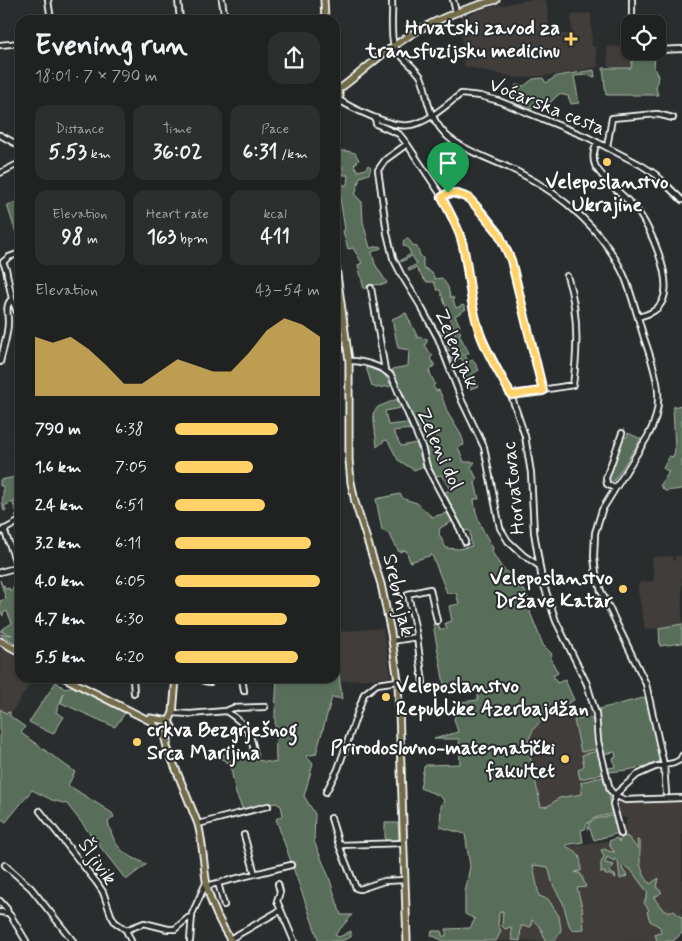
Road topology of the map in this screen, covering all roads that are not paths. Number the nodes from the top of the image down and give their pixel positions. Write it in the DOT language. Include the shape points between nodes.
graph roads {
  1 [pos="48,0"];
  2 [pos="178,0"];
  3 [pos="222,0"];
  4 [pos="324,0"];
  5 [pos="392,0"];
  6 [pos="453,0"];
  7 [pos="496,0"];
  8 [pos="632,0"];
  9 [pos="456,12"];
  10 [pos="50,15"];
  11 [pos="180,15"];
  12 [pos="224,15"];
  13 [pos="325,15"];
  14 [pos="632,15"];
  15 [pos="15,44"];
  16 [pos="0,45"];
  17 [pos="394,46"];
  18 [pos="682,49"];
  19 [pos="666,50"];
  20 [pos="340,86"];
  21 [pos="340,102"];
  22 [pos="433,115"];
  23 [pos="376,118"];
  24 [pos="673,118"];
  25 [pos="0,135"];
  26 [pos="598,142"];
  27 [pos="15,143"];
  28 [pos="407,144"];
  29 [pos="607,147"];
  30 [pos="15,166"];
  31 [pos="0,173"];
  32 [pos="442,197"];
  33 [pos="682,200"];
  34 [pos="15,255"];
  35 [pos="2,262"];
  36 [pos="567,276"];
  37 [pos="372,288"];
  38 [pos="340,293"];
  39 [pos="12,299"];
  40 [pos="15,307"];
  41 [pos="638,317"];
  42 [pos="340,320"];
  43 [pos="344,320"];
  44 [pos="349,361"];
  45 [pos="0,362"];
  46 [pos="385,370"];
  47 [pos="543,391"];
  48 [pos="511,395"];
  49 [pos="622,433"];
  50 [pos="614,488"];
  51 [pos="15,524"];
  52 [pos="2,530"];
  53 [pos="465,542"];
  54 [pos="15,560"];
  55 [pos="538,565"];
  56 [pos="15,568"];
  57 [pos="0,572"];
  58 [pos="437,621"];
  59 [pos="417,637"];
  60 [pos="0,641"];
  61 [pos="392,641"];
  62 [pos="15,649"];
  63 [pos="398,680"];
  64 [pos="75,683"];
  65 [pos="133,683"];
  66 [pos="176,683"];
  67 [pos="243,683"];
  68 [pos="423,683"];
  69 [pos="244,692"];
  70 [pos="134,693"];
  71 [pos="265,707"];
  72 [pos="226,711"];
  73 [pos="173,713"];
  74 [pos="142,716"];
  75 [pos="161,720"];
  76 [pos="169,721"];
  77 [pos="160,730"];
  78 [pos="170,731"];
  79 [pos="168,751"];
  80 [pos="255,756"];
  81 [pos="682,756"];
  82 [pos="664,765"];
  83 [pos="326,792"];
  84 [pos="666,793"];
  85 [pos="615,796"];
  86 [pos="682,798"];
  87 [pos="268,806"];
  88 [pos="40,811"];
  89 [pos="331,818"];
  90 [pos="198,824"];
  91 [pos="621,834"];
  92 [pos="244,835"];
  93 [pos="404,843"];
  94 [pos="339,845"];
  95 [pos="290,865"];
  96 [pos="5,866"];
  97 [pos="254,874"];
  98 [pos="405,880"];
  99 [pos="218,883"];
  100 [pos="278,884"];
  101 [pos="206,885"];
  102 [pos="200,895"];
  103 [pos="210,897"];
  104 [pos="0,901"];
  105 [pos="224,904"];
  106 [pos="280,910"];
  107 [pos="0,912"];
  108 [pos="8,913"];
  109 [pos="192,917"];
  110 [pos="126,930"];
  111 [pos="230,940"];
  112 [pos="26,941"];
  113 [pos="74,941"];
  114 [pos="131,941"];
  115 [pos="190,941"];
  116 [pos="294,941"];
  117 [pos="407,941"];
  1 -- 10 [label="street"];
  2 -- 11 [label="street"];
  3 -- 12 [label="street"];
  4 -- 13 [label="main road"];
  5 -- 17 [label="street"];
  6 -- 9 [label="street"];
  7 -- 9 [label="main road"];
  8 -- 14 [label="street"];
  9 -- 17 [label="main road"];
  15 -- 16 [label="street"];
  17 -- 20 [label="main road"];
  17 -- 22 [label="street" via="419,74"];
  18 -- 19 [label="street"];
  21 -- 23 [label="street, Voćarska cesta"];
  22 -- 23 [label="street, Voćarska cesta" via="409,125"];
  22 -- 26 [label="street, Voćarska cesta" via="461,94 480,96 500,101"];
  22 -- 41 [label="street" via="450,138 540,185 585,221 616,262 630,290"];
  23 -- 28 [label="street, Horvatovac" via="376,124 399,134"];
  24 -- 29 [label="street" via="657,114 612,118"];
  25 -- 27 [label="street"];
  26 -- 29 [label="street, Voćarska cesta"];
  26 -- 41 [label="street" via="594,152 595,166 639,213 657,249 664,275 665,296 661,303 652,313"];
  28 -- 32 [label="street, Horvatovac"];
  28 -- 55 [label="street, Zelenjak" via="385,160 378,170 393,258 438,338 484,448 500,528 508,542"];
  29 -- 33 [label="street, Voćarska cesta" via="655,174"];
  30 -- 31 [label="street"];
  32 -- 47 [label="street" via="455,193 469,198 505,245"];
  32 -- 48 [label="street, Horvatovac" via="463,244 471,300 480,334"];
  34 -- 35 [label="street"];
  35 -- 39 [label="street"];
  36 -- 47 [label="street" via="576,322 573,385"];
  37 -- 46 [label="street, Zeleni dol"];
  38 -- 43 [label="main road, Srebrnjak"];
  39 -- 40 [label="street"];
  39 -- 45 [label="street" via="8,304 8,327"];
  41 -- 50 [label="street" via="657,380 658,409 648,436"];
  42 -- 43 [label="street"];
  43 -- 44 [label="main road, Srebrnjak"];
  44 -- 46 [label="street" via="361,361"];
  44 -- 61 [label="main road, Srebrnjak" via="351,482 377,571"];
  46 -- 53 [label="street, Zeleni dol" via="392,377 427,467"];
  47 -- 48 [label="street"];
  48 -- 55 [label="street, Horvatovac" via="530,460"];
  49 -- 50 [label="street" via="606,478 607,484"];
  50 -- 82 [label="street" via="598,522 594,562 601,591 644,680"];
  51 -- 52 [label="street"];
  52 -- 54 [label="street"];
  55 -- 85 [label="street, Horvatovac" via="556,621 587,684 596,714 598,741 607,778"];
  56 -- 57 [label="street"];
  58 -- 59 [label="street" via="430,589 408,594"];
  59 -- 61 [label="street"];
  59 -- 68 [label="street"];
  60 -- 62 [label="main road"];
  61 -- 63 [label="main road, Srebrnjak"];
  63 -- 83 [label="street" via="377,684 364,694 338,769"];
  63 -- 93 [label="main road, Srebrnjak"];
  64 -- 74 [label="main road"];
  65 -- 70 [label="street"];
  66 -- 73 [label="main road"];
  67 -- 69 [label="street"];
  71 -- 72 [label="street"];
  72 -- 73 [label="street"];
  72 -- 80 [label="street" via="245,724"];
  73 -- 76 [label="main road"];
  74 -- 75 [label="main road"];
  74 -- 77 [label="main road"];
  75 -- 76 [label="main road"];
  75 -- 77 [label="main road"];
  76 -- 78 [label="main road" via="172,725"];
  77 -- 78 [label="main road"];
  77 -- 79 [label="main road"];
  78 -- 79 [label="main road"];
  79 -- 90 [label="main road"];
  81 -- 82 [label="street" via="680,760"];
  82 -- 84 [label="street"];
  82 -- 85 [label="street" via="637,775"];
  85 -- 86 [label="street" via="628,800"];
  85 -- 91 [label="street, Horvatovac" via="613,804"];
  87 -- 90 [label="street"];
  88 -- 110 [label="street, Šljivik" via="98,883 115,922"];
  89 -- 94 [label="street"];
  90 -- 101 [label="main road"];
  92 -- 97 [label="street"];
  93 -- 94 [label="street"];
  93 -- 98 [label="main road, Srebrnjak"];
  94 -- 98 [label="street" via="356,888"];
  95 -- 97 [label="street"];
  96 -- 113 [label="street" via="31,888"];
  97 -- 99 [label="street"];
  98 -- 117 [label="main road, Srebrnjak"];
  99 -- 101 [label="street"];
  99 -- 105 [label="street"];
  100 -- 106 [label="street"];
  101 -- 102 [label="street"];
  101 -- 103 [label="main road"];
  102 -- 103 [label="street"];
  102 -- 109 [label="street"];
  103 -- 111 [label="main road"];
  104 -- 108 [label="street"];
  106 -- 111 [label="street"];
  106 -- 116 [label="street"];
  107 -- 108 [label="street"];
  108 -- 112 [label="street"];
  109 -- 110 [label="street" via="175,929 144,923"];
  109 -- 115 [label="street"];
  110 -- 114 [label="street, Šljivik"];
}
